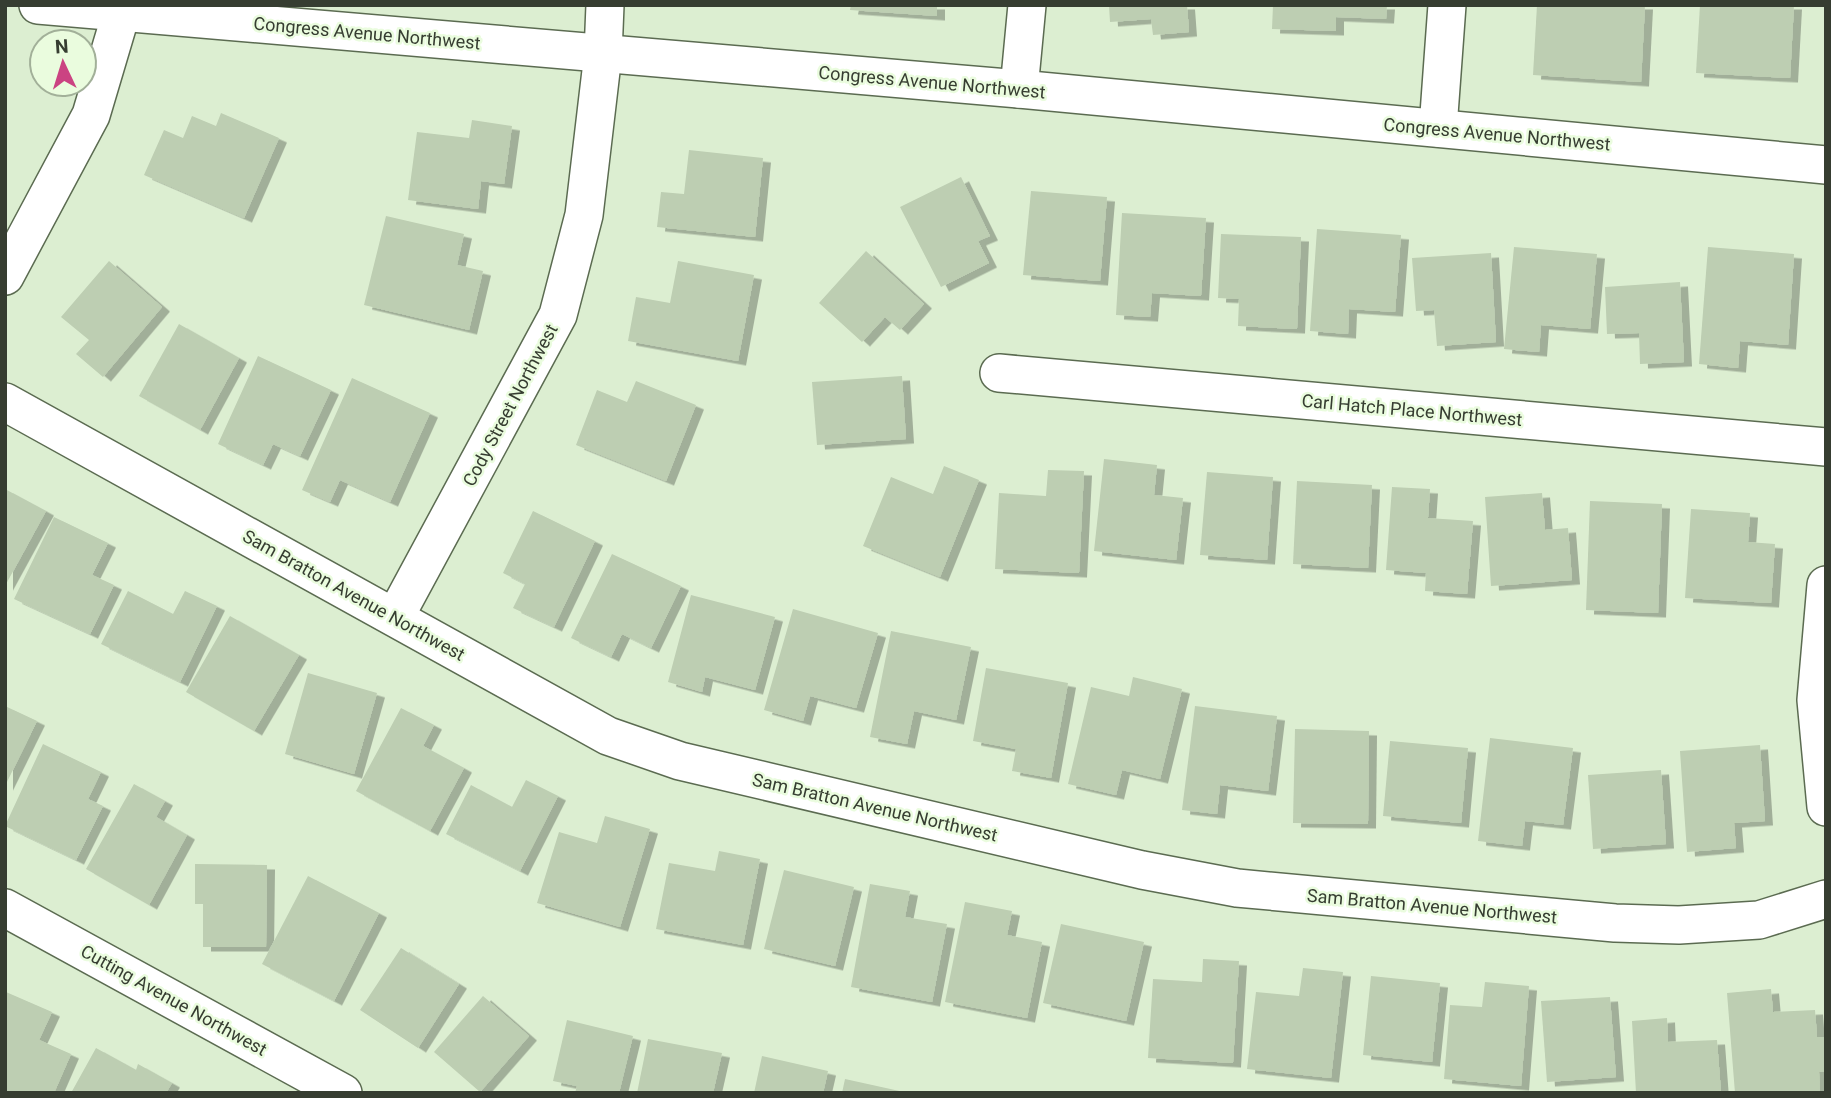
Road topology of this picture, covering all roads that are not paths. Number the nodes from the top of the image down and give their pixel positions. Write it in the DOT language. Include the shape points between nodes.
graph roads {
  1 [pos="38,5"];
  2 [pos="605,5"];
  3 [pos="1027,5"];
  4 [pos="1447,5"];
  5 [pos="121,14"];
  6 [pos="304,16"];
  7 [pos="603,54"];
  8 [pos="1019,89"];
  9 [pos="1438,128"];
  10 [pos="1826,165"];
  11 [pos="5,276"];
  12 [pos="999,373"];
  13 [pos="5,402"];
  14 [pos="1826,447"];
  15 [pos="1826,584"];
  16 [pos="395,617"];
  17 [pos="1826,807"];
  18 [pos="1826,899"];
  19 [pos="5,908"];
  20 [pos="342,1093"];
  1 -- 5 [label="street, Congress Avenue Northwest"];
  2 -- 7 [label="street, Cody Street Northwest"];
  3 -- 8 [label="street"];
  4 -- 9 [label="street"];
  5 -- 6 [label="street, Congress Avenue Northwest"];
  5 -- 11 [label="street" via="91,115"];
  6 -- 7 [label="street, Congress Avenue Northwest"];
  7 -- 8 [label="street, Congress Avenue Northwest"];
  7 -- 16 [label="street, Cody Street Northwest" via="584,215 558,315"];
  8 -- 9 [label="street, Congress Avenue Northwest"];
  9 -- 10 [label="street, Congress Avenue Northwest"];
  12 -- 14 [label="street, Carl Hatch Place Northwest"];
  13 -- 16 [label="street, Sam Bratton Avenue Northwest"];
  15 -- 17 [label="street" via="1816,700"];
  16 -- 18 [label="street, Sam Bratton Avenue Northwest" via="608,736 680,761 1142,870 1237,888 1615,923 1759,920"];
  19 -- 20 [label="street, Cutting Avenue Northwest"];
}
